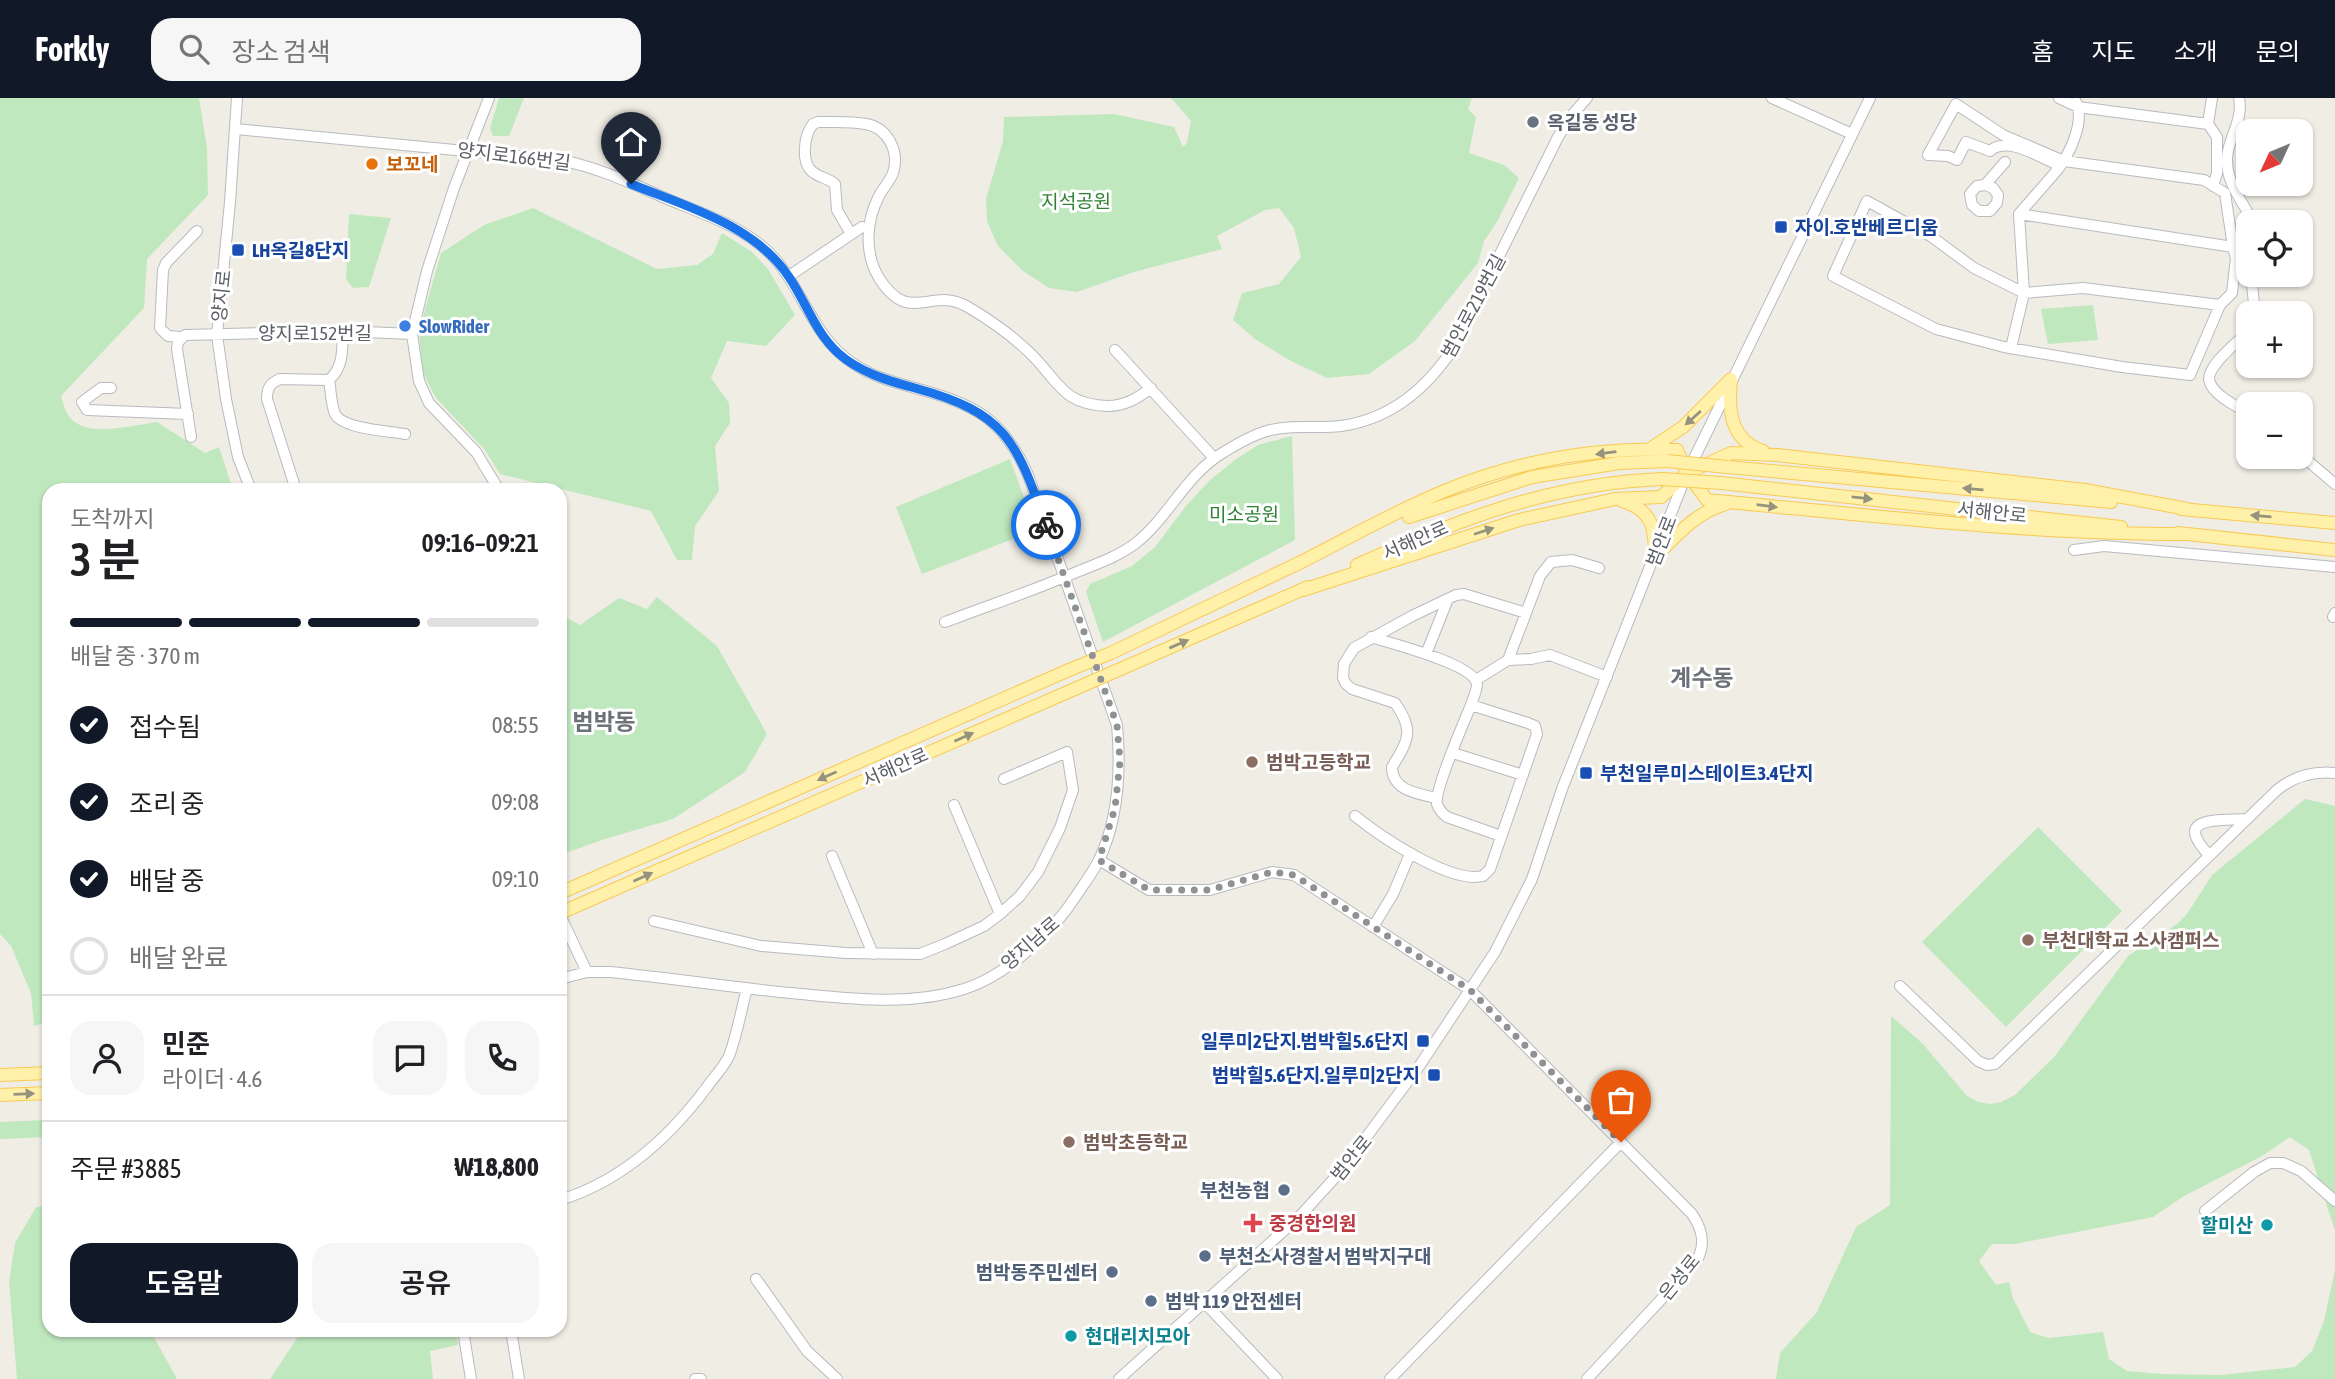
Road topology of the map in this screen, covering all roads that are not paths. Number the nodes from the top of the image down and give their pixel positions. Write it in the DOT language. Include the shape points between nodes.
graph roads {
  1 [pos="237,98"];
  2 [pos="489,98"];
  3 [pos="1587,98"];
  4 [pos="1772,98"];
  5 [pos="1870,98"];
  6 [pos="2059,98"];
  7 [pos="2212,98"];
  8 [pos="2239,98"];
  9 [pos="2076,102"];
  10 [pos="2208,124"];
  11 [pos="236,129"];
  12 [pos="1852,134"];
  13 [pos="470,150"];
  14 [pos="2005,162"];
  15 [pos="2062,164"];
  16 [pos="1985,185"];
  17 [pos="2213,186"];
  18 [pos="2246,210"];
  19 [pos="2019,214"];
  20 [pos="862,226"];
  21 [pos="197,231"];
  22 [pos="851,234"];
  23 [pos="2233,247"];
  24 [pos="789,276"];
  25 [pos="2024,293"];
  26 [pos="2220,305"];
  27 [pos="343,331"];
  28 [pos="412,334"];
  29 [pos="217,335"];
  30 [pos="181,337"];
  31 [pos="2236,343"];
  32 [pos="2011,348"];
  33 [pos="1115,350"];
  34 [pos="1731,379"];
  35 [pos="329,380"];
  36 [pos="111,388"];
  37 [pos="1151,388"];
  38 [pos="2236,405"];
  39 [pos="188,414"];
  40 [pos="405,434"];
  41 [pos="191,437"];
  42 [pos="1649,449"];
  43 [pos="1777,455"];
  44 [pos="1214,458"];
  45 [pos="2313,465"];
  46 [pos="1687,473"];
  47 [pos="248,483"];
  48 [pos="294,483"];
  49 [pos="495,483"];
  50 [pos="2335,484"];
  51 [pos="1615,499"];
  52 [pos="1732,502"];
  53 [pos="2188,509"];
  54 [pos="2332,522"];
  55 [pos="2185,534"];
  56 [pos="2074,550"];
  57 [pos="2330,550"];
  58 [pos="1655,557"];
  59 [pos="1293,565"];
  60 [pos="1598,568"];
  61 [pos="2335,568"];
  62 [pos="1065,577"];
  63 [pos="1303,590"];
  64 [pos="1448,599"];
  65 [pos="1526,613"];
  66 [pos="945,622"];
  67 [pos="1371,637"];
  68 [pos="1426,654"];
  69 [pos="1508,660"];
  70 [pos="1607,677"];
  71 [pos="1476,680"];
  72 [pos="1471,705"];
  73 [pos="1453,752"];
  74 [pos="2335,773"];
  75 [pos="1523,775"];
  76 [pos="1004,779"];
  77 [pos="1437,798"];
  78 [pos="954,805"];
  79 [pos="1356,816"];
  80 [pos="2246,819"];
  81 [pos="1501,836"];
  82 [pos="1410,854"];
  83 [pos="2209,855"];
  84 [pos="832,856"];
  85 [pos="1099,860"];
  86 [pos="567,890"];
  87 [pos="567,911"];
  88 [pos="1000,914"];
  89 [pos="654,921"];
  90 [pos="1373,927"];
  91 [pos="567,929"];
  92 [pos="873,954"];
  93 [pos="587,972"];
  94 [pos="567,977"];
  95 [pos="1900,986"];
  96 [pos="747,988"];
  97 [pos="1470,990"];
  98 [pos="42,1073"];
  99 [pos="0,1075"];
  100 [pos="42,1093"];
  101 [pos="0,1095"];
  102 [pos="1621,1142"];
  103 [pos="567,1198"];
  104 [pos="2335,1201"];
  105 [pos="2205,1211"];
  106 [pos="756,1279"];
  107 [pos="1204,1302"];
  108 [pos="464,1337"];
  109 [pos="512,1337"];
  110 [pos="471,1379"];
  111 [pos="517,1379"];
  112 [pos="695,1379"];
  113 [pos="701,1379"];
  114 [pos="837,1379"];
  115 [pos="1119,1379"];
  116 [pos="1277,1379"];
  117 [pos="1390,1379"];
  118 [pos="1587,1379"];
  1 -- 11 [label="street, 양지로"];
  2 -- 13 [label="street"];
  3 -- 44 [label="street, 범안로219번길" via="1565,126 1454,347 1429,380 1403,402 1372,418 1340,426 1267,431"];
  4 -- 12 [label="street"];
  5 -- 12 [label="street, 범안로"];
  6 -- 9 [label="street"];
  7 -- 10 [label="street"];
  8 -- 18 [label="street" via="2241,112 2227,153 2230,183"];
  9 -- 10 [label="street"];
  9 -- 15 [label="street" via="2078,127"];
  10 -- 17 [label="street" via="2217,137"];
  11 -- 13 [label="street, 양지로166번길"];
  11 -- 29 [label="street, 양지로"];
  12 -- 34 [label="street, 범안로"];
  13 -- 24 [label="street, 양지로166번길" via="560,160 608,174 747,236"];
  13 -- 28 [label="street" via="427,271"];
  14 -- 16 [label="street"];
  15 -- 15 [label="street" via="2003,135 1956,104 1928,155 1957,160 1966,142 1990,151 2007,144"];
  15 -- 17 [label="street" via="2204,180"];
  15 -- 19 [label="street"];
  17 -- 23 [label="street" via="2225,193"];
  19 -- 23 [label="street"];
  19 -- 25 [label="street"];
  20 -- 22 [label="street"];
  21 -- 30 [label="street" via="163,270 160,328 168,336"];
  22 -- 24 [label="street"];
  22 -- 37 [label="street" via="839,217 835,184 807,167 807,136 818,122 878,127 891,142 893,172 878,198 868,235 873,267 897,299 912,304 944,300 966,306 1032,355 1061,388 1083,404 1117,405"];
  23 -- 26 [label="street" via="2232,293"];
  24 -- 62 [label="street, 양지로166번길" via="823,336 846,358 871,374 962,403 1010,440 1028,475"];
  25 -- 26 [label="street" via="2083,288"];
  25 -- 32 [label="street"];
  25 -- 32 [label="street" via="1974,268 1933,237 1867,201 1833,276 1936,329"];
  26 -- 32 [label="street" via="2190,375"];
  27 -- 28 [label="street, 양지로152번길"];
  27 -- 29 [label="street, 양지로152번길"];
  27 -- 35 [label="street" via="341,363"];
  28 -- 49 [label="street" via="418,381 429,403 476,452"];
  29 -- 30 [label="street, 양지로152번길"];
  29 -- 47 [label="street, 양지로" via="238,457"];
  30 -- 39 [label="street" via="177,349"];
  31 -- 38 [label="street" via="2208,377 2217,391"];
  33 -- 37 [label="street"];
  34 -- 42 [label="main road, one-way" via="1683,427"];
  34 -- 43 [label="main road" via="1736,433 1754,448"];
  34 -- 46 [label="street, 범안로"];
  35 -- 40 [label="street" via="334,413 343,422"];
  35 -- 48 [label="street" via="280,379 267,391"];
  36 -- 39 [label="street" via="101,388 82,402 87,410"];
  37 -- 44 [label="street"];
  39 -- 41 [label="street"];
  42 -- 46 [label="main road" via="1677,450"];
  42 -- 59 [label="main road, one-way" via="1562,458 1490,474 1441,492"];
  43 -- 46 [label="main road" via="1731,453"];
  43 -- 53 [label="main road" via="2085,490"];
  44 -- 62 [label="street, 범안로219번길" via="1136,543"];
  45 -- 50 [label="street"];
  46 -- 51 [label="main road" via="1661,497"];
  46 -- 52 [label="main road" via="1707,500"];
  46 -- 58 [label="street, 범안로"];
  51 -- 58 [label="main road" via="1644,511 1652,528"];
  63 -- 51 [label="main road, one-way" via="1519,520"];
  52 -- 55 [label="main road, one-way" via="2003,528"];
  52 -- 58 [label="main road" via="1694,519"];
  54 -- 53 [label="main road, 서해안로, one-way"];
  53 -- 59 [label="main road, 서해안로, one-way, bridge" via="1667,461 1619,463 1507,484 1427,509"];
  55 -- 57 [label="main road, 서해안로"];
  63 -- 55 [label="main road, 서해안로, one-way, bridge" via="1431,532 1509,504 1601,483 1721,483"];
  56 -- 61 [label="street" via="2104,546"];
  58 -- 70 [label="street, 범안로"];
  59 -- 86 [label="main road, 서해안로, one-way, bridge" via="1111,653"];
  60 -- 65 [label="street" via="1572,560 1551,562 1540,576"];
  62 -- 66 [label="street, 범안로219번길"];
  62 -- 85 [label="street, 양지남로" via="1117,725 1120,761 1115,808"];
  87 -- 63 [label="main road, 서해안로, one-way, bridge"];
  64 -- 65 [label="street" via="1464,594"];
  64 -- 67 [label="street"];
  64 -- 68 [label="street"];
  65 -- 69 [label="street"];
  67 -- 68 [label="street"];
  67 -- 77 [label="street" via="1353,648 1343,678 1352,689 1395,703 1408,734 1392,768 1395,781"];
  68 -- 71 [label="street"];
  69 -- 70 [label="street" via="1550,655"];
  69 -- 71 [label="street"];
  70 -- 97 [label="street, 범안로" via="1528,887"];
  71 -- 72 [label="street"];
  72 -- 73 [label="street"];
  72 -- 75 [label="street" via="1535,726 1538,734"];
  73 -- 75 [label="street"];
  73 -- 77 [label="street"];
  74 -- 80 [label="street" via="2292,779"];
  75 -- 81 [label="street"];
  76 -- 88 [label="street" via="1068,752 1073,790 1060,828 1038,872"];
  77 -- 81 [label="street" via="1447,817"];
  78 -- 88 [label="street"];
  79 -- 82 [label="street"];
  80 -- 83 [label="street"];
  80 -- 83 [label="street" via="2198,826 2195,839"];
  81 -- 82 [label="street" via="1490,869 1483,876 1464,875"];
  82 -- 90 [label="street"];
  83 -- 95 [label="street" via="1995,1064 1978,1061"];
  84 -- 92 [label="street"];
  85 -- 90 [label="street" via="1149,890 1210,890 1272,872 1294,875"];
  85 -- 96 [label="street, 양지남로" via="1069,908 1033,946 1002,970 965,989 922,998 839,999"];
  88 -- 92 [label="street" via="984,926 920,954"];
  89 -- 92 [label="street" via="761,946"];
  90 -- 97 [label="street"];
  91 -- 93 [label="street"];
  93 -- 94 [label="street, 양지남로"];
  93 -- 96 [label="street, 양지남로"];
  96 -- 103 [label="street" via="728,1058 686,1115 627,1167"];
  97 -- 102 [label="street, 은성로"];
  97 -- 107 [label="street, 범안로" via="1341,1171 1299,1217"];
  98 -- 99 [label="main road"];
  101 -- 100 [label="main road, one-way"];
  102 -- 117 [label="street"];
  102 -- 118 [label="street, 은성로" via="1692,1214 1702,1231 1702,1248 1688,1271"];
  104 -- 105 [label="street" via="2301,1171 2270,1163"];
  106 -- 114 [label="street" via="807,1351"];
  107 -- 115 [label="street, 범안로"];
  107 -- 116 [label="street"];
  108 -- 110 [label="street"];
  109 -- 111 [label="street"];
  112 -- 113 [label="street"];
}
